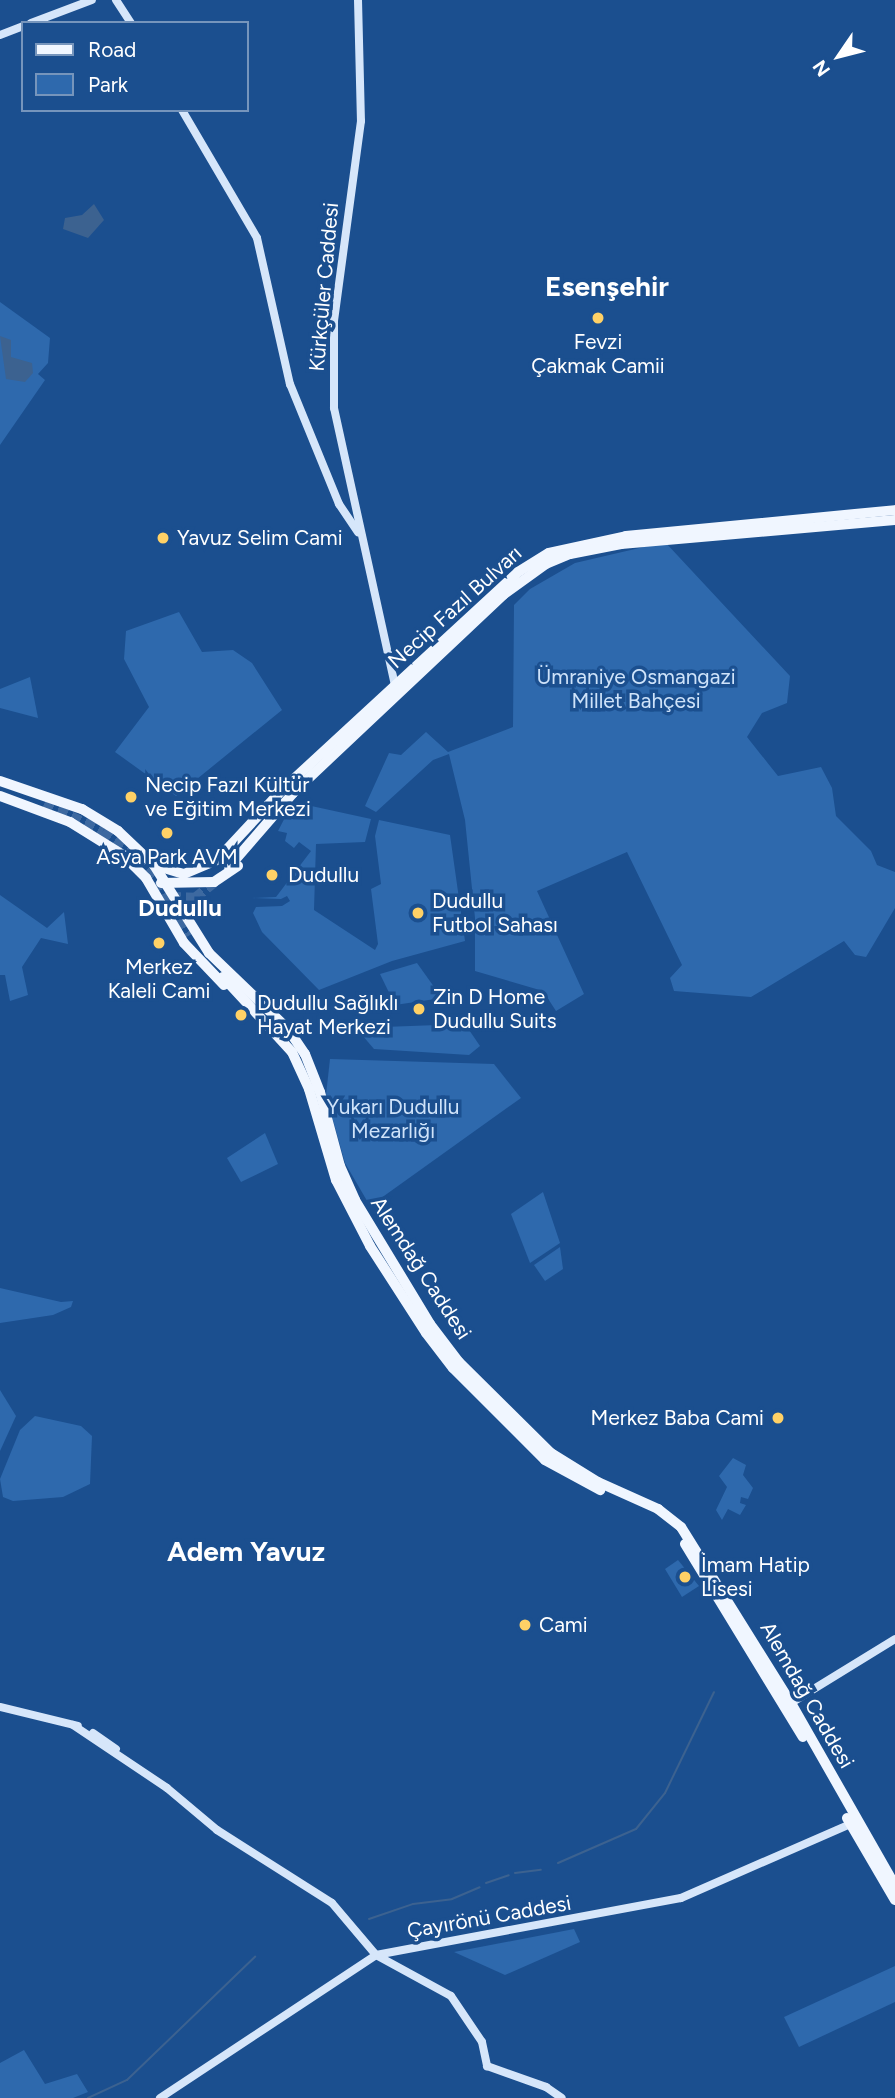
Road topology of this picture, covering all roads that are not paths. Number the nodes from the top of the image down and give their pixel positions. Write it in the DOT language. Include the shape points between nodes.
graph roads {
  1 [pos="92,0"];
  2 [pos="110,0"];
  3 [pos="358,0"];
  4 [pos="72,4"];
  5 [pos="119,4"];
  6 [pos="35,21"];
  7 [pos="130,21"];
  8 [pos="21,27"];
  9 [pos="0,35"];
  10 [pos="183,112"];
  11 [pos="895,510"];
  12 [pos="895,520"];
  13 [pos="359,533"];
  14 [pos="396,692"];
  15 [pos="0,781"];
  16 [pos="0,790"];
  17 [pos="0,796"];
  18 [pos="44,804"];
  19 [pos="107,823"];
  20 [pos="101,838"];
  21 [pos="145,854"];
  22 [pos="217,860"];
  23 [pos="154,864"];
  24 [pos="135,866"];
  25 [pos="229,870"];
  26 [pos="165,883"];
  27 [pos="188,936"];
  28 [pos="254,1010"];
  29 [pos="456,1365"];
  30 [pos="895,1639"];
  31 [pos="789,1705"];
  32 [pos="0,1707"];
  33 [pos="853,1823"];
  34 [pos="895,1885"];
  35 [pos="895,1900"];
  36 [pos="376,1955"];
  37 [pos="160,2098"];
  38 [pos="562,2098"];
  1 -- 4 [label="street"];
  2 -- 5 [label="street"];
  3 -- 13 [label="street, Kürkçüler Caddesi" via="361,121 345,216 332,350 334,408"];
  4 -- 6 [label="street"];
  5 -- 7 [label="street"];
  8 -- 9 [label="street"];
  10 -- 13 [label="street" via="262,250 290,384 347,520"];
  11 -- 14 [label="main road, Necip Fazıl Bulvarı" via="629,535 562,548 518,572"];
  12 -- 14 [label="main road, Necip Fazıl Bulvarı" via="648,541 570,554 546,564 503,594"];
  13 -- 14 [label="street, Kürkçüler Caddesi"];
  14 -- 22 [label="main road, Necip Fazıl Bulvarı" via="284,788"];
  14 -- 25 [label="main road, Necip Fazıl Bulvarı" via="293,793"];
  15 -- 19 [label="main road, Alemdağ Caddesi"];
  16 -- 18 [label="main road"];
  17 -- 20 [label="main road, Alemdağ Caddesi"];
  19 -- 20 [label="main road" via="99,830"];
  19 -- 21 [label="main road, Alemdağ Caddesi"];
  20 -- 24 [label="main road, Alemdağ Caddesi"];
  21 -- 23 [label="main road, Alemdağ Caddesi"];
  21 -- 24 [label="main road"];
  22 -- 23 [label="main road, Necip Fazıl Bulvarı" via="184,874"];
  22 -- 25 [label="main road" via="213,870 217,877"];
  23 -- 26 [label="main road, Alemdağ Caddesi"];
  24 -- 26 [label="main road" via="154,882"];
  24 -- 28 [label="main road, Alemdağ Caddesi" via="192,953"];
  25 -- 26 [label="main road" via="214,883"];
  26 -- 29 [label="main road, Alemdağ Caddesi" via="209,953 288,1029 305,1054 355,1200"];
  27 -- 28 [label="main road, Alemdağ Caddesi"];
  28 -- 29 [label="main road, Alemdağ Caddesi" via="292,1052 309,1089 337,1180 370,1246"];
  29 -- 31 [label="main road, Alemdağ Caddesi" via="545,1460 668,1523 715,1583"];
  30 -- 31 [label="street"];
  31 -- 33 [label="main road, Alemdağ Caddesi"];
  32 -- 36 [label="street" via="74,1725 107,1739 133,1766 217,1830 332,1903"];
  33 -- 34 [label="main road, Alemdağ Caddesi"];
  33 -- 35 [label="main road, Alemdağ Caddesi"];
  33 -- 36 [label="street, Çayırönü Caddesi" via="669,1901"];
  36 -- 37 [label="street, Çayırönü Caddesi"];
  36 -- 38 [label="street" via="451,1996 482,2042 487,2066 546,2087"];
}
